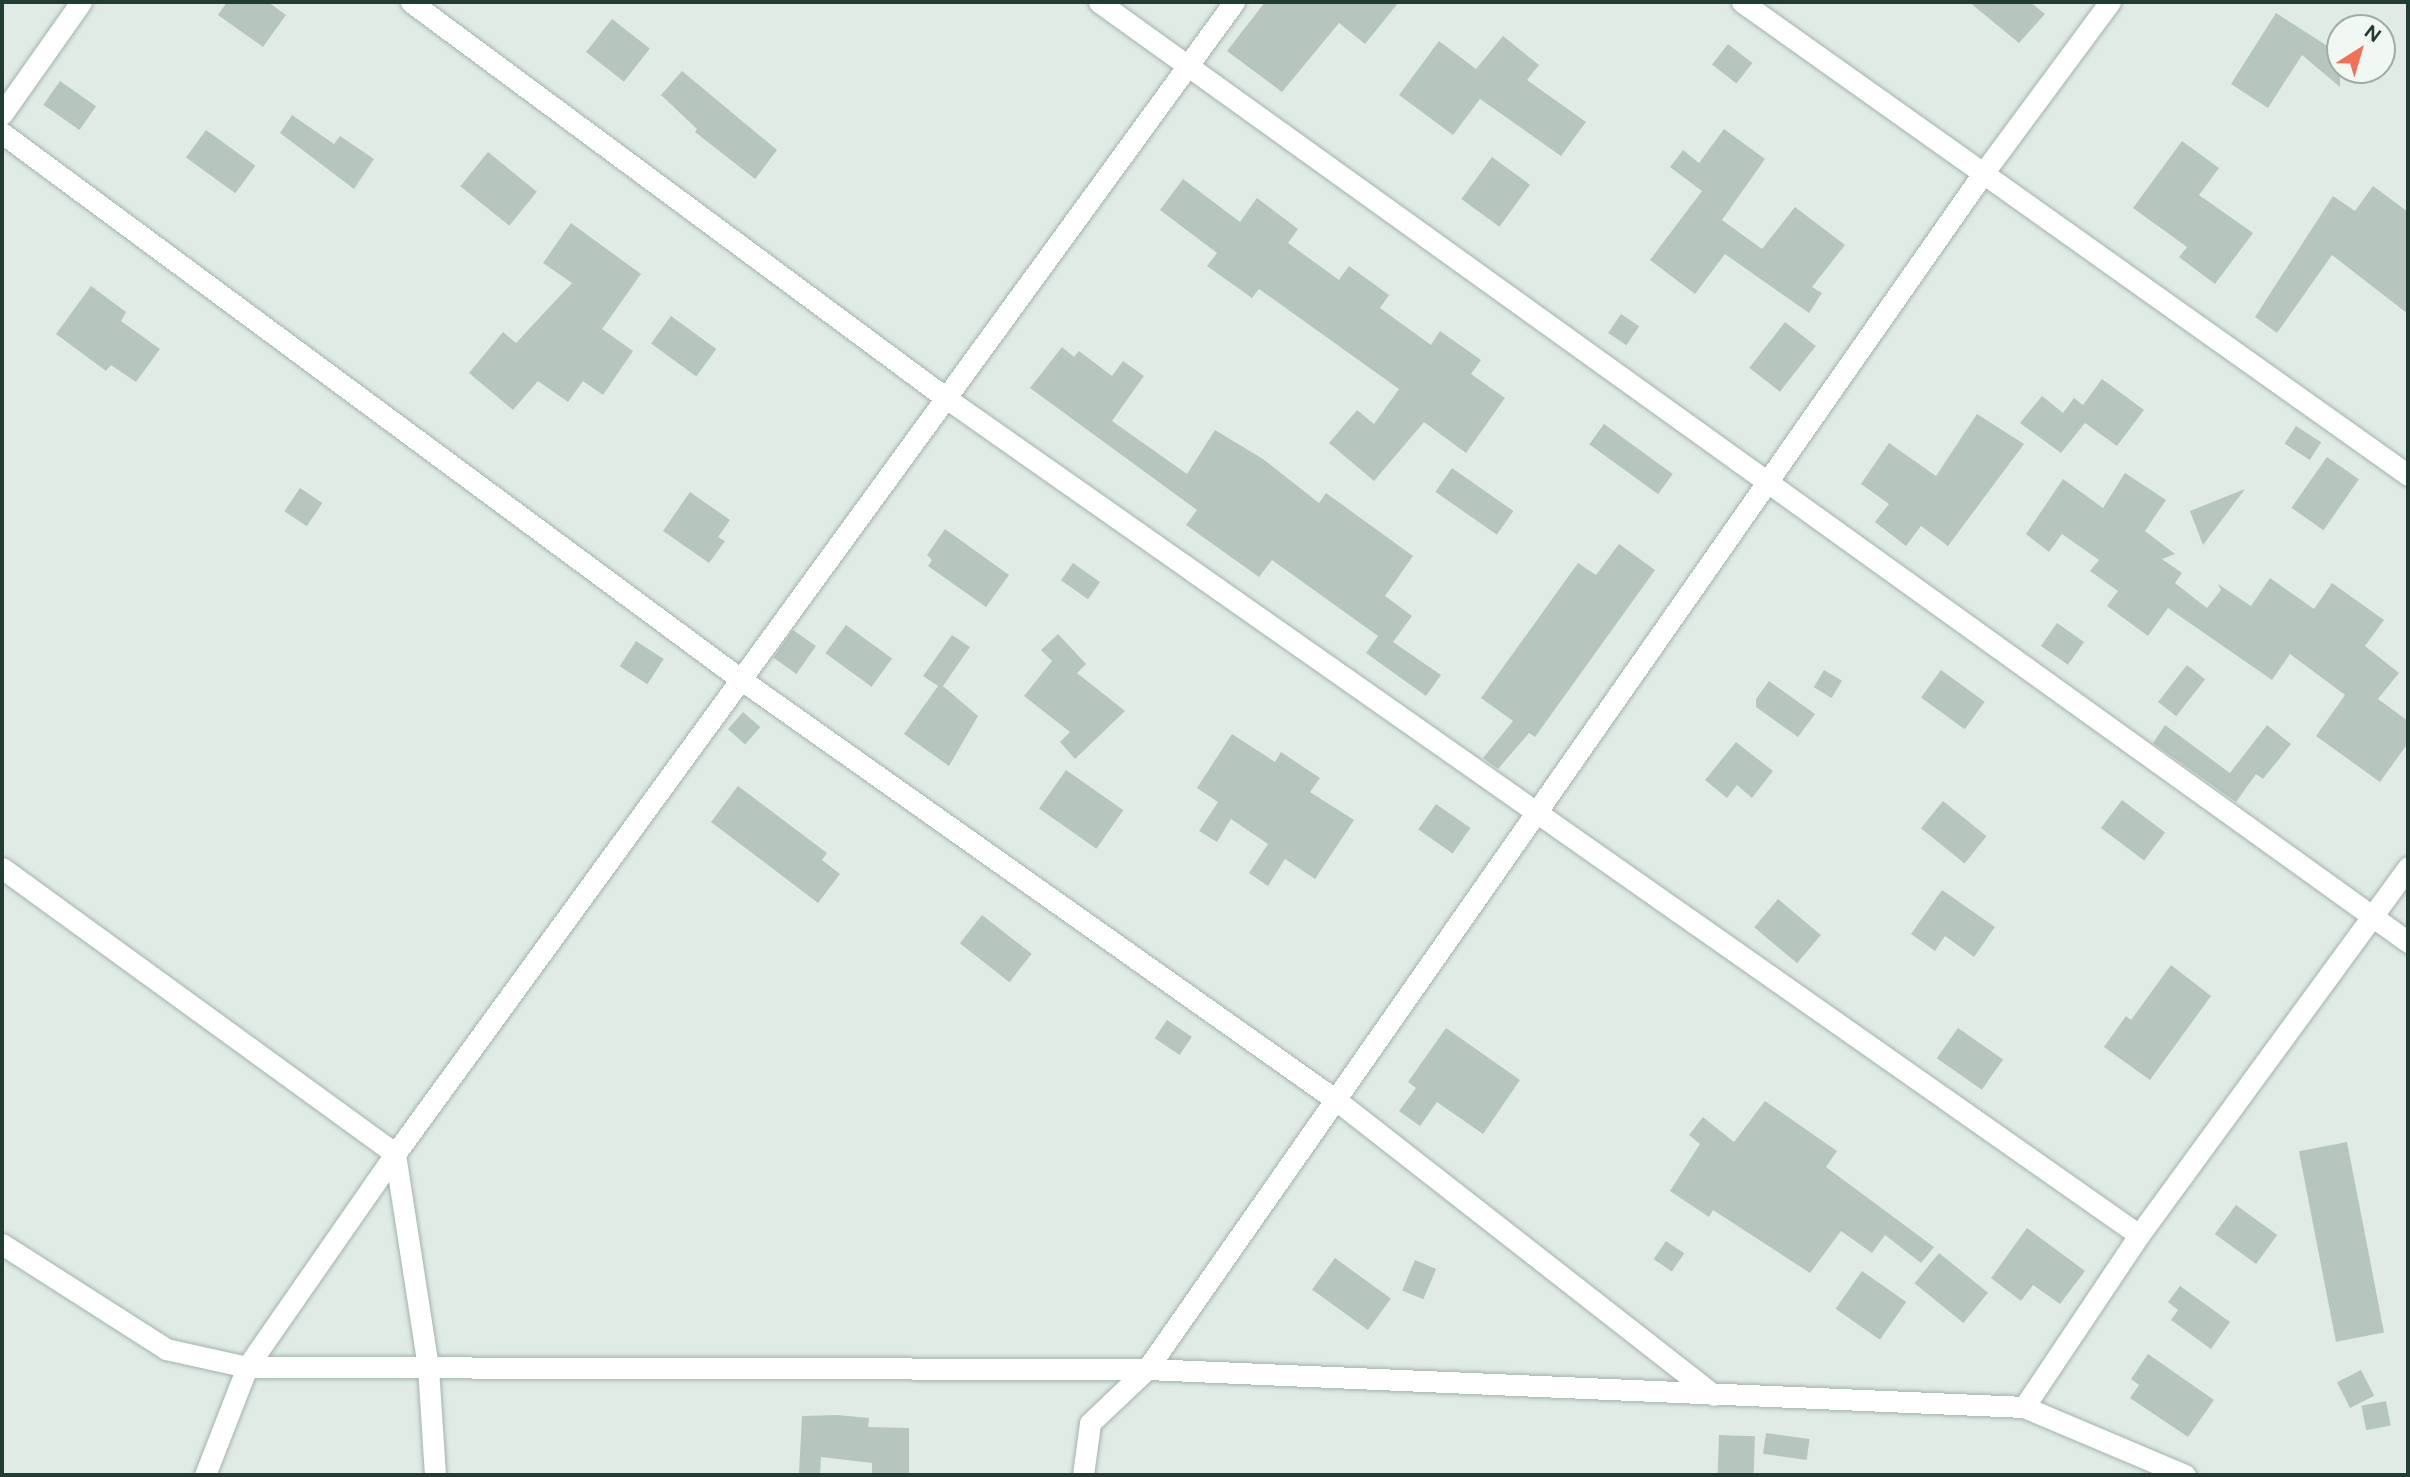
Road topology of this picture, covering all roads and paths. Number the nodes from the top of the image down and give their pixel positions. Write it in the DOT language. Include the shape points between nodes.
graph roads {
  1 [pos="81,2"];
  2 [pos="411,2"];
  3 [pos="1098,2"];
  4 [pos="1234,2"];
  5 [pos="1742,2"];
  6 [pos="2110,2"];
  7 [pos="1188,66"];
  8 [pos="2,114"];
  9 [pos="2,133"];
  10 [pos="1983,172"];
  11 [pos="946,398"];
  12 [pos="2408,475"];
  13 [pos="1767,481"];
  14 [pos="739,678"];
  15 [pos="1535,814"];
  16 [pos="2408,867"];
  17 [pos="2,868"];
  18 [pos="2372,917"];
  19 [pos="2408,942"];
  20 [pos="1336,1100"];
  21 [pos="395,1154"];
  22 [pos="2139,1235"];
  23 [pos="2,1244"];
  24 [pos="247,1367"];
  25 [pos="428,1367"];
  26 [pos="1147,1369"];
  27 [pos="1713,1395"];
  28 [pos="2024,1407"];
  29 [pos="205,1475"];
  30 [pos="435,1475"];
  31 [pos="1083,1475"];
  32 [pos="2185,1475"];
  1 -- 8 [label="street"];
  2 -- 11 [label="street"];
  3 -- 7 [label="street"];
  4 -- 7 [label="street"];
  5 -- 10 [label="street"];
  6 -- 10 [label="street"];
  7 -- 11 [label="street"];
  7 -- 13 [label="street"];
  9 -- 14 [label="street"];
  10 -- 12 [label="street"];
  10 -- 13 [label="street"];
  11 -- 14 [label="street"];
  11 -- 15 [label="street"];
  13 -- 15 [label="street"];
  13 -- 18 [label="street"];
  14 -- 20 [label="street"];
  14 -- 21 [label="street"];
  15 -- 20 [label="street"];
  15 -- 22 [label="street"];
  16 -- 18 [label="street"];
  17 -- 21 [label="street"];
  18 -- 19 [label="street"];
  18 -- 22 [label="street"];
  20 -- 26 [label="street"];
  20 -- 27 [label="street"];
  21 -- 24 [label="street"];
  21 -- 25 [label="street"];
  22 -- 28 [label="street"];
  23 -- 24 [label="street" via="166,1349"];
  24 -- 25 [label="street"];
  24 -- 29 [label="street"];
  25 -- 26 [label="street"];
  25 -- 30 [label="street"];
  26 -- 27 [label="street"];
  26 -- 31 [label="street" via="1090,1423"];
  27 -- 28 [label="street"];
  28 -- 32 [label="street"];
}
